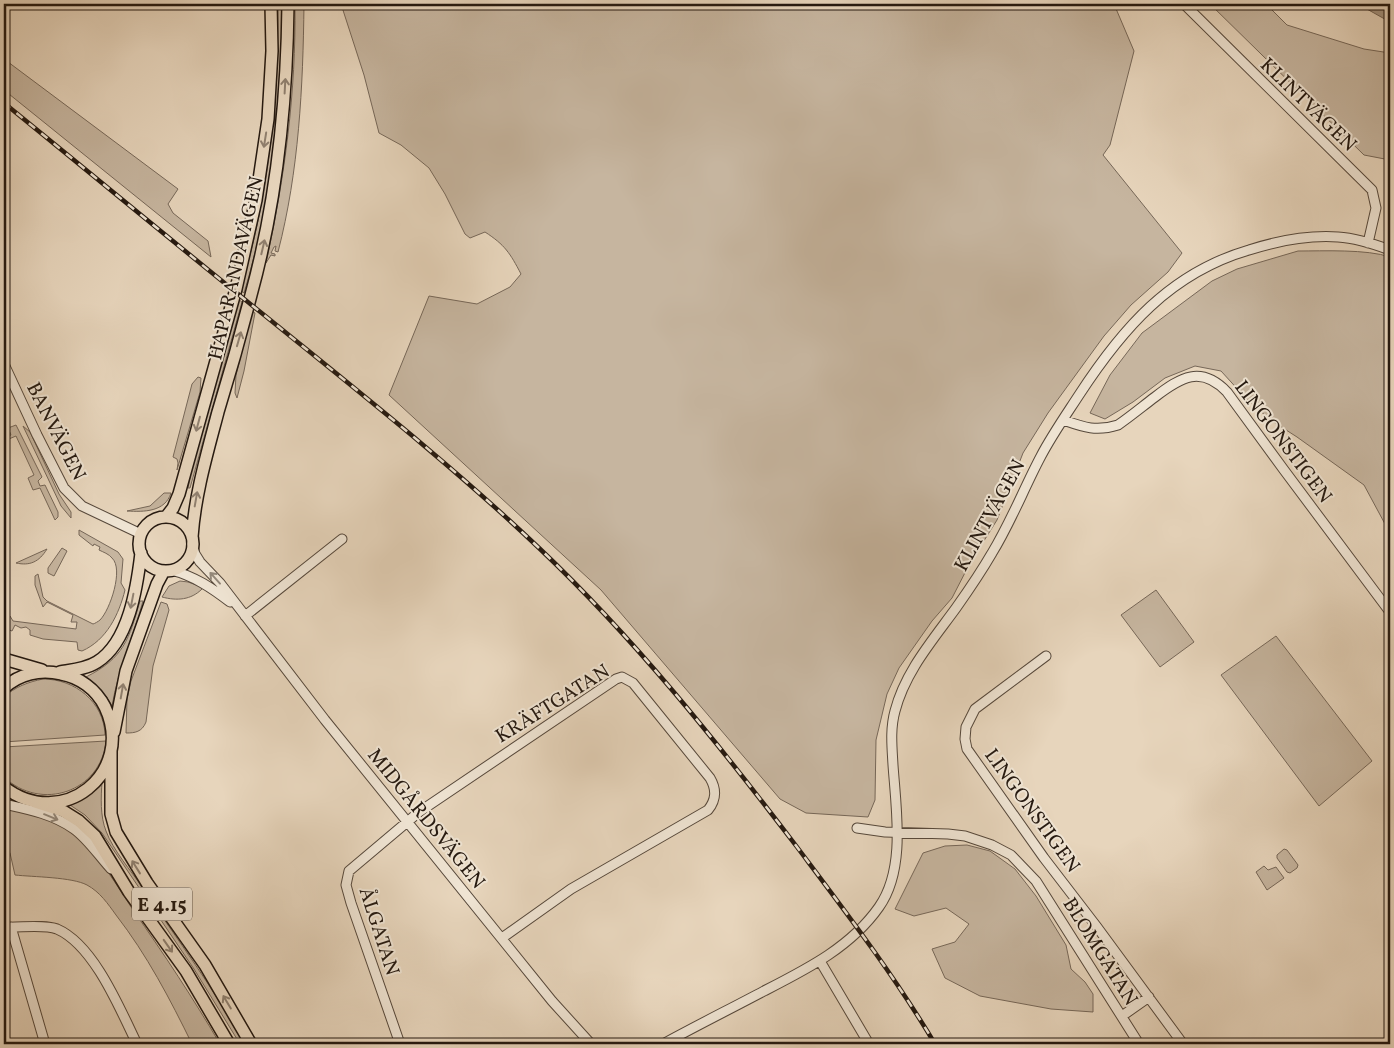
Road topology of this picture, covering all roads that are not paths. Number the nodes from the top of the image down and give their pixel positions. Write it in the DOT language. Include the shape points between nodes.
graph roads {
  1 [pos="271,4"];
  2 [pos="288,4"];
  3 [pos="1184,4"];
  4 [pos="1368,243"];
  5 [pos="1390,250"];
  6 [pos="4,364"];
  7 [pos="1063,420"];
  8 [pos="166,517"];
  9 [pos="141,534"];
  10 [pos="342,539"];
  11 [pos="192,540"];
  12 [pos="141,553"];
  13 [pos="168,570"];
  14 [pos="1390,612"];
  15 [pos="242,613"];
  16 [pos="1046,656"];
  17 [pos="4,659"];
  18 [pos="52,672"];
  19 [pos="4,688"];
  20 [pos="113,739"];
  21 [pos="111,751"];
  22 [pos="4,788"];
  23 [pos="4,794"];
  24 [pos="32,802"];
  25 [pos="4,804"];
  26 [pos="407,821"];
  27 [pos="857,828"];
  28 [pos="897,832"];
  29 [pos="129,892"];
  30 [pos="7,927"];
  31 [pos="502,938"];
  32 [pos="820,961"];
  33 [pos="1149,997"];
  34 [pos="1122,1016"];
  35 [pos="45,1044"];
  36 [pos="137,1044"];
  37 [pos="229,1044"];
  38 [pos="251,1044"];
  39 [pos="400,1044"];
  40 [pos="591,1044"];
  41 [pos="663,1044"];
  42 [pos="869,1044"];
  43 [pos="1139,1044"];
  44 [pos="1182,1044"];
  1 -- 8 [label="main road, HAPARANDAVÄGEN, one-way" via="268,119 250,228 179,494"];
  11 -- 2 [label="main road, HAPARANDAVÄGEN, one-way" via="199,479 252,294 278,172"];
  3 -- 4 [label="street, KLINTVÄGEN" via="1372,190 1376,208"];
  4 -- 5 [label="street, KLINTVÄGEN"];
  4 -- 7 [label="street, KLINTVÄGEN" via="1338,237 1294,239 1230,255 1208,265 1168,291 1120,337"];
  6 -- 9 [label="street, BANVÄGEN" via="64,488 82,506"];
  7 -- 14 [label="street, LINGONSTIGEN" via="1092,429 1109,428 1118,425 1181,379 1197,376 1216,381"];
  7 -- 28 [label="street, KLINTVÄGEN" via="993,553 912,670 900,696 893,721 892,743"];
  8 -- 9 [label="main road" via="149,523"];
  8 -- 11 [label="main road" via="182,523"];
  9 -- 12 [label="main road"];
  10 -- 15 [label="street"];
  11 -- 13 [label="main road" via="188,558 181,566"];
  15 -- 11 [label="street, MIDGÅRDSVÄGEN, one-way" via="200,562"];
  12 -- 13 [label="main road" via="150,565"];
  12 -- 18 [label="main road, one-way" via="128,617 112,648 91,665"];
  13 -- 15 [label="street, MIDGÅRDSVÄGEN" via="190,576 208,586"];
  20 -- 13 [label="main road, one-way" via="126,671 157,584"];
  15 -- 26 [label="street, MIDGÅRDSVÄGEN"];
  16 -- 33 [label="street, LINGONSTIGEN" via="975,709 966,727 967,749"];
  17 -- 18 [label="main road"];
  18 -- 19 [label="main road" via="23,676"];
  18 -- 20 [label="main road" via="81,681 99,697 109,716"];
  20 -- 21 [label="main road"];
  21 -- 24 [label="main road" via="98,780 80,794 66,801"];
  38 -- 21 [label="main road, E 4.15, one-way" via="205,964 147,883 116,832 112,814"];
  22 -- 24 [label="main road"];
  23 -- 24 [label="street"];
  24 -- 29 [label="main road" via="63,811 87,827"];
  25 -- 29 [label="street, one-way" via="42,813 74,829"];
  26 -- 31 [label="street, MIDGÅRDSVÄGEN"];
  26 -- 31 [label="street, KRÄFTGATAN" via="616,679 628,679 642,693 712,781 716,793 712,805 571,888"];
  26 -- 39 [label="street, ÅLGATAN" via="350,871 346,885"];
  27 -- 28 [label="street, BLOMGATAN"];
  28 -- 32 [label="street, KLINTVÄGEN" via="893,875 886,896 845,943"];
  28 -- 34 [label="street, BLOMGATAN" via="965,836 1011,855 1036,881"];
  29 -- 37 [label="main road, E 4.15, one-way" via="186,971"];
  30 -- 35 [label="street"];
  30 -- 36 [label="street" via="56,928 75,939 95,963"];
  31 -- 40 [label="street, MIDGÅRDSVÄGEN"];
  32 -- 41 [label="street, KLINTVÄGEN"];
  32 -- 42 [label="street"];
  33 -- 34 [label="street"];
  33 -- 44 [label="street, LINGONSTIGEN"];
  34 -- 43 [label="street, BLOMGATAN"];
}
